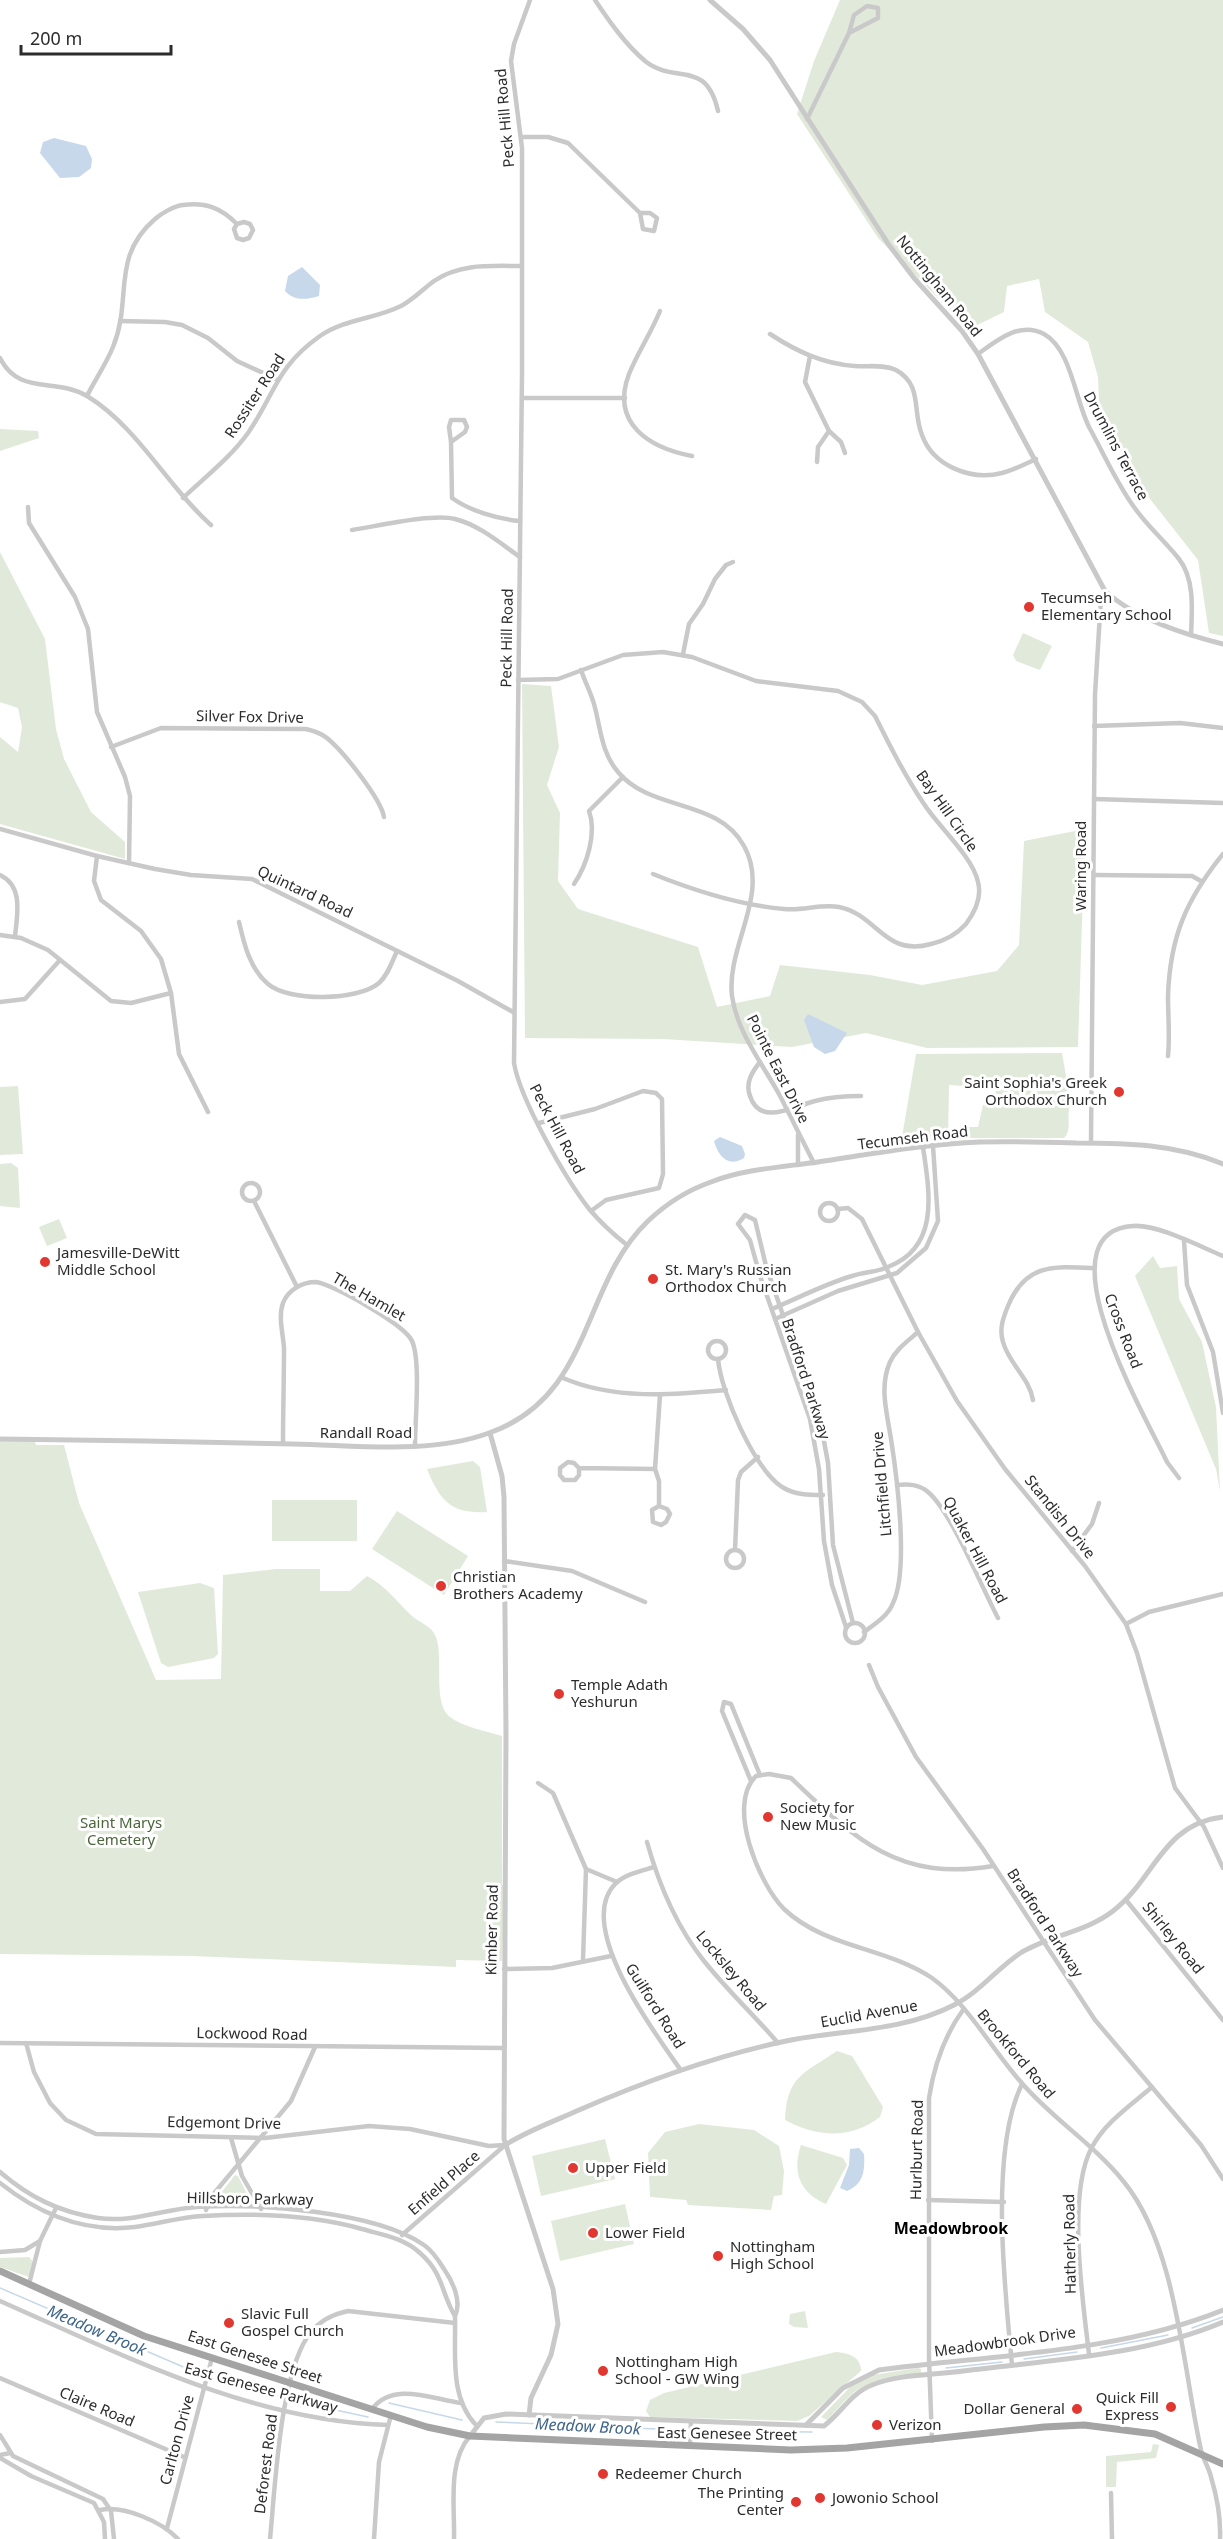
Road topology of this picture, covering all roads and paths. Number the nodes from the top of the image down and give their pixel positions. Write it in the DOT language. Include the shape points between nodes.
graph roads {
  1 [pos="530,0"];
  2 [pos="595,0"];
  3 [pos="710,0"];
  4 [pos="849,33"];
  5 [pos="718,111"];
  6 [pos="807,119"];
  7 [pos="521,137"];
  8 [pos="640,213"];
  9 [pos="237,224"];
  10 [pos="522,266"];
  11 [pos="660,311"];
  12 [pos="120,321"];
  13 [pos="770,334"];
  14 [pos="978,354"];
  15 [pos="810,356"];
  16 [pos="0,358"];
  17 [pos="276,379"];
  18 [pos="87,396"];
  19 [pos="522,398"];
  20 [pos="625,398"];
  21 [pos="829,432"];
  22 [pos="451,442"];
  23 [pos="845,453"];
  24 [pos="692,456"];
  25 [pos="1036,459"];
  26 [pos="818,462"];
  27 [pos="183,498"];
  28 [pos="28,507"];
  29 [pos="520,521"];
  30 [pos="211,525"];
  31 [pos="352,530"];
  32 [pos="520,557"];
  33 [pos="733,562"];
  34 [pos="1105,591"];
  35 [pos="1191,635"];
  36 [pos="1223,644"];
  37 [pos="683,654"];
  38 [pos="581,670"];
  39 [pos="518,680"];
  40 [pos="1094,726"];
  41 [pos="1223,728"];
  42 [pos="111,747"];
  43 [pos="623,777"];
  44 [pos="1094,799"];
  45 [pos="1223,803"];
  46 [pos="384,818"];
  47 [pos="0,829"];
  48 [pos="1223,854"];
  49 [pos="97,856"];
  50 [pos="129,863"];
  51 [pos="652,874"];
  52 [pos="1094,874"];
  53 [pos="0,875"];
  54 [pos="1201,881"];
  55 [pos="574,884"];
  56 [pos="750,903"];
  57 [pos="238,922"];
  58 [pos="0,935"];
  59 [pos="15,936"];
  60 [pos="397,951"];
  61 [pos="60,960"];
  62 [pos="171,993"];
  63 [pos="0,1002"];
  64 [pos="513,1012"];
  65 [pos="1168,1056"];
  66 [pos="760,1062"];
  67 [pos="861,1096"];
  68 [pos="787,1110"];
  69 [pos="208,1112"];
  70 [pos="539,1123"];
  71 [pos="798,1135"];
  72 [pos="1092,1143"];
  73 [pos="933,1146"];
  74 [pos="923,1147"];
  75 [pos="814,1163"];
  76 [pos="1223,1164"];
  77 [pos="798,1165"];
  78 [pos="254,1201"];
  79 [pos="838,1209"];
  80 [pos="591,1211"];
  81 [pos="1184,1241"];
  82 [pos="627,1245"];
  83 [pos="1223,1256"];
  84 [pos="886,1268"];
  85 [pos="1093,1268"];
  86 [pos="890,1276"];
  87 [pos="297,1287"];
  88 [pos="779,1306"];
  89 [pos="772,1309"];
  90 [pos="783,1316"];
  91 [pos="775,1319"];
  92 [pos="918,1332"];
  93 [pos="718,1359"];
  94 [pos="563,1378"];
  95 [pos="726,1390"];
  96 [pos="660,1395"];
  97 [pos="1033,1400"];
  98 [pos="1223,1413"];
  99 [pos="490,1433"];
  100 [pos="0,1439"];
  101 [pos="283,1444"];
  102 [pos="415,1445"];
  103 [pos="758,1457"];
  104 [pos="579,1468"];
  105 [pos="655,1469"];
  106 [pos="1179,1478"];
  107 [pos="897,1485"];
  108 [pos="829,1494"];
  109 [pos="820,1495"];
  110 [pos="1099,1503"];
  111 [pos="659,1506"];
  112 [pos="735,1550"];
  113 [pos="1072,1551"];
  114 [pos="504,1561"];
  115 [pos="1223,1594"];
  116 [pos="645,1602"];
  117 [pos="998,1618"];
  118 [pos="853,1623"];
  119 [pos="1126,1624"];
  120 [pos="846,1628"];
  121 [pos="864,1632"];
  122 [pos="869,1665"];
  123 [pos="760,1775"];
  124 [pos="752,1781"];
  125 [pos="538,1783"];
  126 [pos="1223,1817"];
  127 [pos="1199,1822"];
  128 [pos="647,1842"];
  129 [pos="993,1866"];
  130 [pos="654,1867"];
  131 [pos="1223,1868"];
  132 [pos="586,1869"];
  133 [pos="617,1882"];
  134 [pos="1126,1900"];
  135 [pos="1043,1942"];
  136 [pos="611,1956"];
  137 [pos="584,1960"];
  138 [pos="504,1969"];
  139 [pos="958,2003"];
  140 [pos="963,2010"];
  141 [pos="1223,2020"];
  142 [pos="0,2043"];
  143 [pos="27,2043"];
  144 [pos="778,2043"];
  145 [pos="315,2047"];
  146 [pos="503,2048"];
  147 [pos="680,2069"];
  148 [pos="1022,2084"];
  149 [pos="1152,2087"];
  150 [pos="231,2138"];
  151 [pos="260,2138"];
  152 [pos="505,2145"];
  153 [pos="1091,2149"];
  154 [pos="238,2164"];
  155 [pos="0,2172"];
  156 [pos="1223,2179"];
  157 [pos="0,2183"];
  158 [pos="928,2200"];
  159 [pos="1004,2202"];
  160 [pos="207,2207"];
  161 [pos="56,2208"];
  162 [pos="260,2208"];
  163 [pos="205,2215"];
  164 [pos="52,2216"];
  165 [pos="265,2216"];
  166 [pos="404,2234"];
  167 [pos="398,2239"];
  168 [pos="40,2241"];
  169 [pos="0,2252"];
  170 [pos="0,2271"];
  171 [pos="29,2284"];
  172 [pos="0,2301"];
  173 [pos="1223,2310"];
  174 [pos="455,2316"];
  175 [pos="1223,2322"];
  176 [pos="455,2323"];
  177 [pos="1179,2326"];
  178 [pos="1181,2336"];
  179 [pos="1088,2343"];
  180 [pos="1011,2354"];
  181 [pos="1089,2355"];
  182 [pos="212,2358"];
  183 [pos="929,2365"];
  184 [pos="1012,2365"];
  185 [pos="930,2375"];
  186 [pos="0,2378"];
  187 [pos="290,2383"];
  188 [pos="203,2388"];
  189 [pos="461,2403"];
  190 [pos="284,2409"];
  191 [pos="372,2409"];
  192 [pos="391,2415"];
  193 [pos="529,2415"];
  194 [pos="691,2421"];
  195 [pos="476,2425"];
  196 [pos="806,2425"];
  197 [pos="388,2426"];
  198 [pos="0,2435"];
  199 [pos="470,2436"];
  200 [pos="932,2441"];
  201 [pos="690,2447"];
  202 [pos="10,2453"];
  203 [pos="1202,2453"];
  204 [pos="0,2457"];
  205 [pos="184,2457"];
  206 [pos="1223,2463"];
  207 [pos="1111,2493"];
  208 [pos="110,2508"];
  209 [pos="100,2510"];
  210 [pos="167,2528"];
  211 [pos="105,2539"];
  212 [pos="114,2539"];
  213 [pos="178,2539"];
  214 [pos="270,2539"];
  215 [pos="374,2539"];
  216 [pos="454,2539"];
  217 [pos="1112,2539"];
  218 [pos="1220,2539"];
  1 -- 7 [label="street, Peck Hill Road" via="511,61"];
  2 -- 5 [label="street" via="646,63 701,80 713,90"];
  3 -- 6 [label="street, Nottingham Road" via="758,44"];
  4 -- 4 [label="street" via="860,9 874,5 878,8 878,18"];
  4 -- 6 [label="street"];
  6 -- 14 [label="street, Nottingham Road" via="889,245"];
  7 -- 8 [label="street" via="548,137 568,143"];
  7 -- 10 [label="street, Peck Hill Road"];
  8 -- 8 [label="street" via="643,229 654,231 657,218"];
  9 -- 9 [label="street" via="243,222 252,227 249,238 237,238"];
  9 -- 12 [label="street" via="221,210 196,203 159,215 131,247"];
  10 -- 17 [label="street, Rossiter Road" via="472,266 441,277 404,305 346,322 323,334"];
  10 -- 19 [label="street, Peck Hill Road"];
  11 -- 20 [label="street" via="629,375"];
  12 -- 17 [label="street" via="182,325 208,338 237,361"];
  12 -- 18 [label="street" via="113,348"];
  13 -- 15 [label="street"];
  14 -- 25 [label="street, Nottingham Road"];
  14 -- 35 [label="street, Drumlins Terrace" via="1009,333 1028,330 1047,335 1062,351 1083,415 1119,484 1186,571"];
  15 -- 21 [label="street" via="805,382"];
  15 -- 25 [label="street" via="839,364 890,368 906,377 916,395 922,437 933,453 950,466 990,475"];
  16 -- 18 [label="street" via="15,379 69,388"];
  17 -- 27 [label="street, Rossiter Road" via="246,435"];
  18 -- 27 [label="street" via="118,419"];
  19 -- 20 [label="street"];
  19 -- 29 [label="street, Peck Hill Road"];
  20 -- 24 [label="street" via="630,419 644,438 668,451"];
  21 -- 23 [label="street" via="841,442"];
  21 -- 26 [label="street" via="818,447"];
  22 -- 22 [label="street" via="465,432 464,420 451,420"];
  22 -- 29 [label="street" via="452,498 502,519"];
  25 -- 34 [label="street, Nottingham Road"];
  27 -- 30 [label="street"];
  28 -- 42 [label="street" via="29,523 84,616 97,712"];
  29 -- 32 [label="street, Peck Hill Road"];
  31 -- 32 [label="street" via="439,517 454,519 476,528"];
  32 -- 39 [label="street, Peck Hill Road"];
  33 -- 37 [label="street" via="715,579 689,624"];
  34 -- 35 [label="street, Nottingham Road" via="1139,614"];
  34 -- 40 [label="street, Waring Road" via="1101,598"];
  35 -- 36 [label="street, Nottingham Road"];
  37 -- 38 [label="street, Bay Hill Circle" via="633,653"];
  37 -- 56 [label="street, Bay Hill Circle" via="756,681 838,691 862,702 875,716 923,803 969,862 979,889 975,911 960,930 918,947 888,940 864,919 842,908 784,909"];
  38 -- 39 [label="street, Bay Hill Circle" via="558,679"];
  38 -- 43 [label="street, Pointe East Drive" via="595,706 603,746"];
  39 -- 64 [label="street, Peck Hill Road"];
  40 -- 41 [label="street" via="1180,723"];
  40 -- 44 [label="street, Waring Road"];
  42 -- 46 [label="street, Silver Fox Drive" via="161,728 306,729 330,741 376,797"];
  42 -- 50 [label="street" via="130,796"];
  43 -- 55 [label="street" via="589,811 593,821 584,868"];
  43 -- 56 [label="street, Pointe East Drive" via="651,795 711,815 736,834 752,871"];
  44 -- 45 [label="street"];
  44 -- 52 [label="street, Waring Road"];
  47 -- 49 [label="street, Quintard Road"];
  48 -- 54 [label="street"];
  49 -- 50 [label="street, Quintard Road"];
  49 -- 62 [label="street" via="94,881 101,900 154,947"];
  50 -- 60 [label="street, Quintard Road" via="191,875 252,879"];
  51 -- 56 [label="street, Bay Hill Circle" via="693,890"];
  52 -- 54 [label="street" via="1192,876"];
  52 -- 72 [label="street, Waring Road"];
  53 -- 59 [label="street" via="9,880 17,896"];
  54 -- 65 [label="street" via="1182,916 1173,946"];
  56 -- 66 [label="street, Pointe East Drive" via="733,964 732,996 738,1020"];
  57 -- 60 [label="street" via="259,975 275,989 295,995 332,996 368,990 383,979"];
  58 -- 59 [label="street"];
  59 -- 61 [label="street"];
  60 -- 64 [label="street, Quintard Road"];
  61 -- 62 [label="street" via="111,1001 131,1003"];
  61 -- 63 [label="street" via="26,999"];
  62 -- 69 [label="street" via="179,1054"];
  64 -- 70 [label="street, Peck Hill Road" via="517,1079"];
  66 -- 68 [label="street, Pointe East Drive"];
  66 -- 68 [label="street" via="750,1077 750,1098 760,1110"];
  67 -- 68 [label="street" via="831,1097"];
  68 -- 71 [label="street, Pointe East Drive"];
  70 -- 80 [label="street, Peck Hill Road"];
  70 -- 80 [label="street" via="595,1109 643,1091 656,1093 662,1099 663,1174 659,1188 606,1200"];
  71 -- 75 [label="street, Pointe East Drive"];
  71 -- 77 [label="street, Pointe East Drive"];
  72 -- 73 [label="street, Tecumseh Road" via="1011,1141"];
  72 -- 76 [label="street, Tecumseh Road" via="1171,1148"];
  73 -- 74 [label="street, Tecumseh Road"];
  73 -- 86 [label="street" via="938,1221 916,1259"];
  74 -- 75 [label="street, Tecumseh Road"];
  74 -- 84 [label="street" via="929,1192 928,1223 908,1255"];
  75 -- 77 [label="street, Tecumseh Road"];
  77 -- 82 [label="street, Tecumseh Road" via="731,1176 689,1191 661,1210"];
  78 -- 78 [label="street" via="261,1195 259,1186 247,1183 243,1195"];
  78 -- 87 [label="street"];
  79 -- 79 [label="street" via="827,1203 820,1214 832,1221"];
  79 -- 84 [label="street, Standish Drive" via="848,1208 862,1219"];
  80 -- 82 [label="street, Peck Hill Road"];
  81 -- 83 [label="street, Cross Road"];
  81 -- 85 [label="street, Cross Road" via="1149,1228 1127,1227 1101,1242"];
  81 -- 98 [label="street" via="1187,1285 1213,1352"];
  82 -- 94 [label="street, Randall Road"];
  84 -- 86 [label="street, Standish Drive"];
  84 -- 88 [label="street" via="852,1276"];
  85 -- 97 [label="street" via="1037,1271 1018,1285 1008,1305 1002,1323 1003,1343 1031,1388"];
  85 -- 106 [label="street, Cross Road" via="1097,1299 1113,1346 1167,1462"];
  86 -- 90 [label="street" via="847,1288"];
  86 -- 92 [label="street, Standish Drive"];
  87 -- 101 [label="street" via="284,1300 280,1314 284,1347"];
  87 -- 102 [label="street, The Hamlet" via="323,1284 392,1320 408,1335 415,1352"];
  88 -- 89 [label="street"];
  88 -- 89 [label="street, Bradford Parkway" via="755,1220 742,1216 738,1224 750,1240"];
  88 -- 90 [label="street, Bradford Parkway"];
  89 -- 91 [label="street, Bradford Parkway"];
  90 -- 91 [label="street"];
  90 -- 108 [label="street, Bradford Parkway" via="821,1425"];
  91 -- 109 [label="street, Bradford Parkway" via="810,1419"];
  92 -- 107 [label="street, Litchfield Drive" via="895,1354 886,1378 884,1400"];
  92 -- 113 [label="street, Standish Drive" via="979,1433"];
  93 -- 95 [label="street"];
  94 -- 96 [label="street" via="581,1386"];
  94 -- 99 [label="street, Randall Road" via="530,1411"];
  95 -- 96 [label="street"];
  95 -- 103 [label="street"];
  96 -- 105 [label="street"];
  99 -- 102 [label="street, Randall Road" via="445,1444"];
  99 -- 114 [label="street, Kimber Road" via="502,1476"];
  100 -- 101 [label="street, Randall Road"];
  101 -- 102 [label="street, Randall Road"];
  103 -- 109 [label="street" via="783,1488"];
  103 -- 112 [label="street" via="738,1480"];
  104 -- 104 [label="street" via="571,1461 564,1463 560,1475 568,1482 575,1480"];
  104 -- 105 [label="street"];
  105 -- 111 [label="street"];
  107 -- 117 [label="street, Quaker Hill Road" via="920,1487 936,1501"];
  107 -- 121 [label="street, Litchfield Drive" via="897,1593 888,1612"];
  108 -- 109 [label="street"];
  108 -- 118 [label="street, Bradford Parkway" via="833,1545"];
  109 -- 120 [label="street, Bradford Parkway" via="828,1563"];
  110 -- 113 [label="street" via="1092,1524"];
  111 -- 111 [label="street" via="650,1516 661,1525 670,1514"];
  113 -- 119 [label="street, Standish Drive"];
  114 -- 116 [label="street" via="572,1571"];
  114 -- 138 [label="street, Kimber Road"];
  115 -- 119 [label="street" via="1149,1612"];
  118 -- 120 [label="street"];
  118 -- 121 [label="street" via="859,1624"];
  119 -- 127 [label="street, Standish Drive" via="1175,1788"];
  120 -- 121 [label="street" via="846,1638 852,1642 862,1639"];
  122 -- 129 [label="street, Bradford Parkway" via="916,1757"];
  123 -- 124 [label="street"];
  123 -- 124 [label="street" via="731,1704 724,1702 722,1711"];
  123 -- 129 [label="street" via="791,1778 839,1824 888,1857 949,1869"];
  124 -- 139 [label="street, Brookford Road" via="745,1818 753,1857 765,1884 783,1908 817,1932 915,1968"];
  125 -- 132 [label="street" via="553,1792"];
  126 -- 127 [label="street, Euclid Avenue"];
  127 -- 131 [label="street, Standish Drive"];
  127 -- 134 [label="street, Euclid Avenue" via="1169,1844"];
  128 -- 130 [label="street, Locksley Road"];
  129 -- 135 [label="street, Bradford Parkway"];
  130 -- 133 [label="street"];
  130 -- 144 [label="street, Locksley Road" via="687,1938 712,1972"];
  132 -- 133 [label="street"];
  132 -- 137 [label="street"];
  133 -- 136 [label="street, Guilford Road" via="609,1895 603,1923"];
  134 -- 135 [label="street, Euclid Avenue" via="1100,1921"];
  134 -- 141 [label="street, Shirley Road"];
  135 -- 139 [label="street, Euclid Avenue" via="1013,1958"];
  135 -- 149 [label="street, Bradford Parkway" via="1095,2020"];
  136 -- 137 [label="street"];
  136 -- 147 [label="street, Guilford Road"];
  137 -- 138 [label="street" via="552,1968"];
  138 -- 146 [label="street, Kimber Road"];
  139 -- 140 [label="street, Brookford Road"];
  139 -- 144 [label="street, Euclid Avenue" via="894,2025"];
  140 -- 148 [label="street, Brookford Road"];
  140 -- 158 [label="street, Hurlburt Road" via="933,2076 928,2117"];
  142 -- 143 [label="street, Lockwood Road"];
  143 -- 145 [label="street, Lockwood Road"];
  143 -- 150 [label="street, Edgemont Drive" via="34,2072 46,2097 60,2115 80,2128 110,2136"];
  144 -- 147 [label="street, Euclid Avenue"];
  145 -- 146 [label="street, Lockwood Road"];
  145 -- 151 [label="street" via="291,2102"];
  146 -- 152 [label="street, Kimber Road"];
  147 -- 152 [label="street, Euclid Avenue"];
  148 -- 153 [label="street, Brookford Road"];
  148 -- 159 [label="street" via="1009,2124"];
  149 -- 153 [label="street, Hatherly Road" via="1101,2133"];
  149 -- 156 [label="street, Bradford Parkway" via="1201,2145"];
  150 -- 151 [label="street, Edgemont Drive"];
  150 -- 154 [label="street"];
  151 -- 152 [label="street, Edgemont Drive" via="369,2126 410,2129 489,2146"];
  151 -- 154 [label="street"];
  152 -- 166 [label="street, Enfield Place"];
  152 -- 193 [label="street, Kimber Road" via="557,2309 555,2342 535,2386"];
  153 -- 177 [label="street, Brookford Road" via="1125,2182 1136,2200 1159,2252"];
  153 -- 179 [label="street, Hatherly Road" via="1081,2182 1080,2226"];
  154 -- 160 [label="street"];
  154 -- 162 [label="street"];
  155 -- 161 [label="street, Hillsboro Parkway"];
  157 -- 164 [label="street, Hillsboro Parkway"];
  158 -- 159 [label="street"];
  158 -- 183 [label="street, Hurlburt Road"];
  159 -- 180 [label="street" via="1005,2294"];
  160 -- 161 [label="street, Hillsboro Parkway" via="126,2219 97,2218"];
  160 -- 162 [label="street, Hillsboro Parkway"];
  160 -- 163 [label="street"];
  161 -- 164 [label="street"];
  162 -- 165 [label="street"];
  162 -- 166 [label="street, Hillsboro Parkway" via="364,2220"];
  163 -- 164 [label="street, Hillsboro Parkway" via="134,2227 109,2227"];
  163 -- 165 [label="street, Hillsboro Parkway"];
  164 -- 168 [label="street"];
  165 -- 167 [label="street, Hillsboro Parkway" via="327,2222"];
  166 -- 167 [label="street, Enfield Place"];
  166 -- 174 [label="street, Hillsboro Parkway" via="430,2249 447,2274 457,2300"];
  167 -- 174 [label="street, Hillsboro Parkway" via="433,2267"];
  168 -- 169 [label="street" via="26,2250"];
  168 -- 171 [label="street"];
  170 -- 171 [label="main road, East Genesee Street"];
  171 -- 182 [label="main road, East Genesee Street" via="144,2336"];
  172 -- 188 [label="street, East Genesee Parkway"];
  173 -- 177 [label="street, Meadowbrook Drive"];
  174 -- 176 [label="street, Hillsboro Parkway"];
  175 -- 178 [label="street, Meadowbrook Drive"];
  176 -- 187 [label="street, Deforest Road" via="364,2312 338,2313 319,2324 307,2338"];
  176 -- 189 [label="street, Hillsboro Parkway" via="455,2367"];
  177 -- 178 [label="street, Brookford Road"];
  177 -- 179 [label="street, Meadowbrook Drive"];
  178 -- 181 [label="street, Meadowbrook Drive"];
  178 -- 203 [label="street, Brookford Road"];
  179 -- 180 [label="street, Meadowbrook Drive"];
  179 -- 181 [label="street, Hatherly Road"];
  180 -- 183 [label="street, Meadowbrook Drive"];
  180 -- 184 [label="street"];
  181 -- 184 [label="street, Meadowbrook Drive"];
  182 -- 187 [label="main road, East Genesee Street"];
  182 -- 188 [label="street, Carlton Drive"];
  183 -- 185 [label="street, Hurlburt Road"];
  183 -- 196 [label="street, Meadowbrook Drive" via="866,2374 843,2388"];
  184 -- 185 [label="street, Meadowbrook Drive"];
  185 -- 196 [label="street, Meadowbrook Drive" via="874,2384 852,2397 824,2426"];
  185 -- 200 [label="street, Hurlburt Road"];
  186 -- 205 [label="street, Claire Road"];
  187 -- 190 [label="street, Deforest Road"];
  187 -- 191 [label="main road, East Genesee Street"];
  188 -- 190 [label="street, East Genesee Parkway"];
  188 -- 205 [label="street, Carlton Drive"];
  189 -- 191 [label="street" via="394,2393"];
  189 -- 195 [label="street"];
  190 -- 197 [label="street, East Genesee Parkway" via="349,2423"];
  190 -- 214 [label="street, Deforest Road"];
  191 -- 192 [label="main road, East Genesee Street"];
  192 -- 197 [label="street"];
  192 -- 199 [label="main road, East Genesee Street"];
  193 -- 194 [label="street, Meadowbrook Drive"];
  193 -- 195 [label="street, Meadowbrook Drive" via="496,2415"];
  194 -- 196 [label="street, Meadowbrook Drive"];
  194 -- 201 [label="street"];
  195 -- 199 [label="street"];
  197 -- 215 [label="street" via="379,2462"];
  198 -- 202 [label="street"];
  199 -- 201 [label="main road, East Genesee Street"];
  199 -- 216 [label="street" via="462,2445 455,2477"];
  200 -- 201 [label="main road, East Genesee Street" via="844,2449"];
  200 -- 203 [label="main road, East Genesee Street" via="1084,2425 1155,2434"];
  202 -- 204 [label="street"];
  202 -- 208 [label="street" via="95,2494"];
  203 -- 206 [label="main road, East Genesee Street"];
  203 -- 218 [label="street, Brookford Road" via="1215,2490"];
  204 -- 209 [label="street" via="32,2476 94,2503"];
  205 -- 210 [label="street, Carlton Drive"];
  207 -- 217 [label="street"];
  208 -- 209 [label="street"];
  208 -- 210 [label="street"];
  208 -- 212 [label="street"];
  209 -- 211 [label="street"];
  210 -- 213 [label="street"];
}
